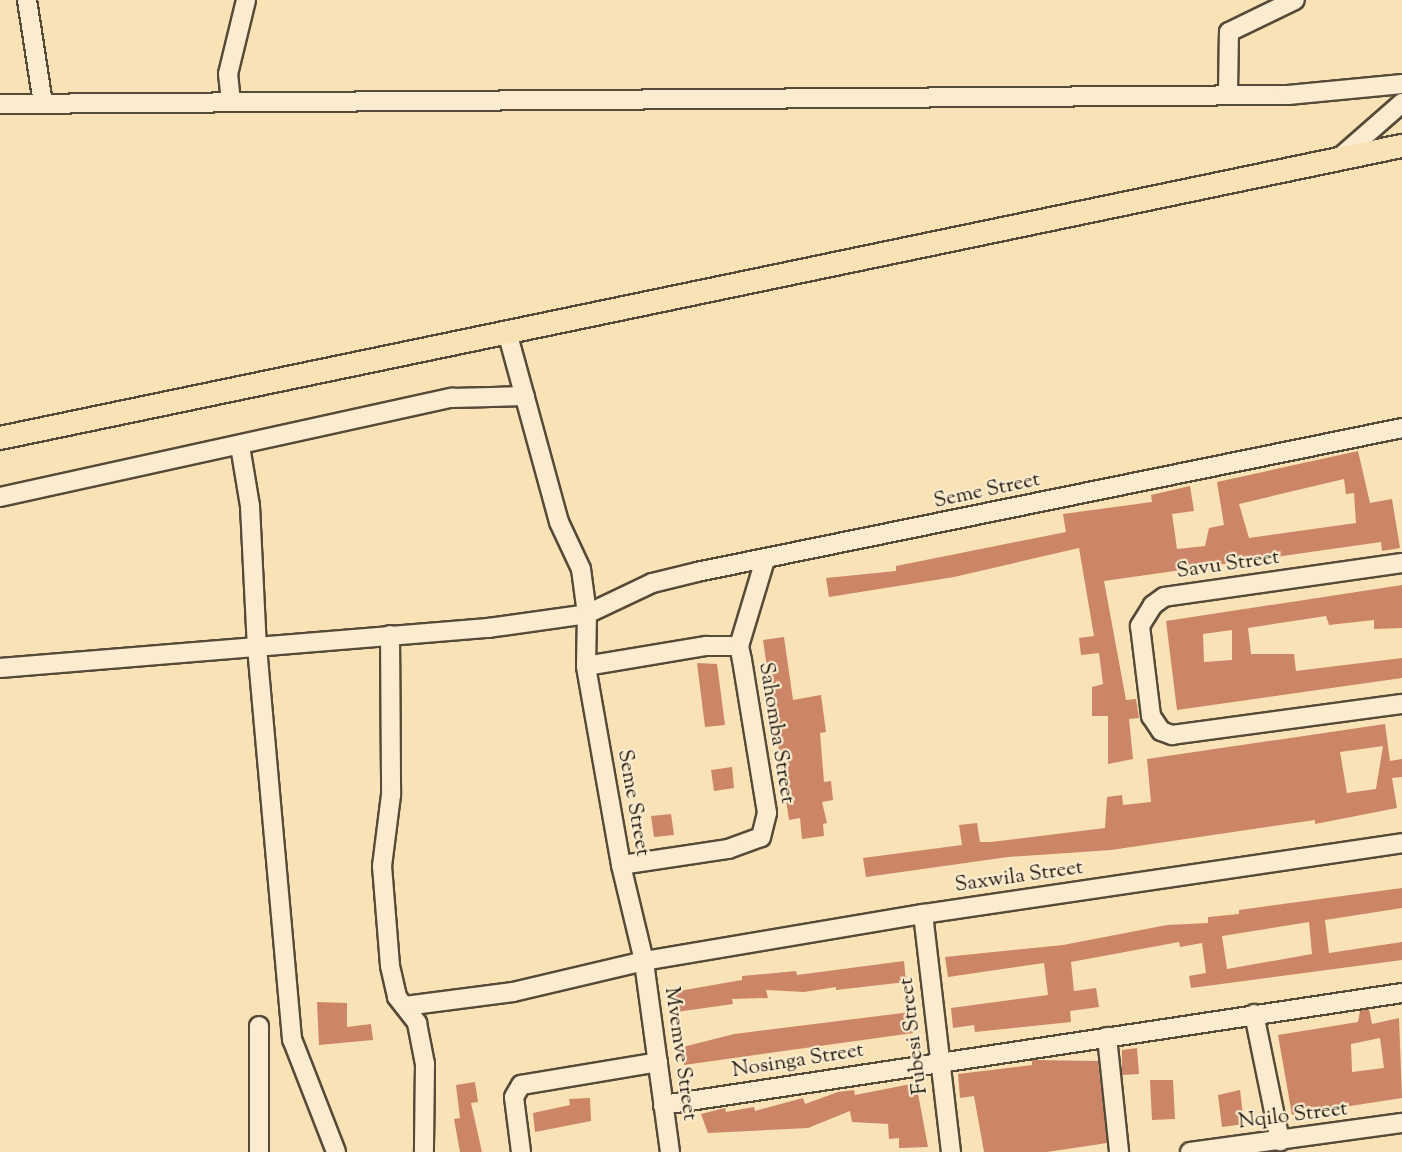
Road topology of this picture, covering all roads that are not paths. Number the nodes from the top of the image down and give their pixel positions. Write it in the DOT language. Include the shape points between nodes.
graph roads {
  1 [pos="27,0"];
  2 [pos="246,0"];
  3 [pos="1295,0"];
  4 [pos="1402,84"];
  5 [pos="1228,93"];
  6 [pos="231,102"];
  7 [pos="43,103"];
  8 [pos="1402,103"];
  9 [pos="0,104"];
  10 [pos="1402,146"];
  11 [pos="1338,159"];
  12 [pos="507,332"];
  13 [pos="525,396"];
  14 [pos="1402,428"];
  15 [pos="0,438"];
  16 [pos="240,447"];
  17 [pos="0,497"];
  18 [pos="765,560"];
  19 [pos="1402,563"];
  20 [pos="587,614"];
  21 [pos="390,634"];
  22 [pos="739,646"];
  23 [pos="257,647"];
  24 [pos="586,666"];
  25 [pos="0,668"];
  26 [pos="1402,704"];
  27 [pos="1402,843"];
  28 [pos="621,865"];
  29 [pos="923,914"];
  30 [pos="645,961"];
  31 [pos="1402,993"];
  32 [pos="405,1006"];
  33 [pos="1254,1014"];
  34 [pos="259,1026"];
  35 [pos="1107,1037"];
  36 [pos="658,1062"];
  37 [pos="940,1062"];
  38 [pos="663,1105"];
  39 [pos="1402,1123"];
  40 [pos="1280,1141"];
  41 [pos="259,1152"];
  42 [pos="336,1152"];
  43 [pos="424,1152"];
  44 [pos="520,1152"];
  45 [pos="670,1152"];
  46 [pos="951,1152"];
  47 [pos="1119,1152"];
  48 [pos="1190,1152"];
  1 -- 7 [label="street"];
  2 -- 6 [label="street" via="228,74"];
  3 -- 5 [label="street" via="1229,32"];
  4 -- 5 [label="street" via="1288,95"];
  5 -- 6 [label="street"];
  6 -- 7 [label="street"];
  7 -- 9 [label="street"];
  8 -- 11 [label="street"];
  10 -- 11 [label="main road"];
  11 -- 12 [label="main road"];
  12 -- 13 [label="street, Seme Street"];
  12 -- 15 [label="main road"];
  13 -- 16 [label="street" via="452,398"];
  13 -- 20 [label="street, Seme Street" via="559,522 580,569"];
  14 -- 18 [label="street, Seme Street"];
  16 -- 17 [label="street"];
  16 -- 23 [label="street" via="250,506"];
  18 -- 20 [label="street, Seme Street" via="652,583"];
  18 -- 22 [label="street"];
  19 -- 26 [label="street, Savu Street" via="1164,597 1152,605 1140,626 1151,716 1161,731 1172,735"];
  20 -- 21 [label="street"];
  20 -- 24 [label="street, Seme Street"];
  21 -- 23 [label="street"];
  21 -- 32 [label="street" via="391,795 382,866 390,966"];
  22 -- 24 [label="street, Sahomba Street" via="680,649"];
  22 -- 28 [label="street, Sahomba Street" via="767,813 761,837 728,849"];
  23 -- 25 [label="street"];
  23 -- 42 [label="street" via="292,1039"];
  24 -- 28 [label="street, Seme Street"];
  27 -- 29 [label="street, Saxwila Street"];
  28 -- 30 [label="street, Seme Street"];
  29 -- 30 [label="street, Saxwila Street"];
  29 -- 37 [label="street, Fubesi Street"];
  30 -- 32 [label="street, Saxwila Street" via="513,992"];
  30 -- 36 [label="street, Mvemve Street"];
  31 -- 33 [label="street, Nosinga Street"];
  32 -- 43 [label="street" via="417,1023 425,1064"];
  33 -- 35 [label="street, Nosinga Street"];
  33 -- 40 [label="street"];
  34 -- 41 [label="street"];
  35 -- 37 [label="street, Nosinga Street"];
  35 -- 47 [label="street"];
  36 -- 38 [label="street, Mvemve Street"];
  36 -- 44 [label="street" via="521,1085 514,1097"];
  37 -- 38 [label="street, Nosinga Street"];
  37 -- 46 [label="street, Fubesi Street"];
  38 -- 45 [label="street, Mvemve Street"];
  39 -- 40 [label="street, Nqilo Street"];
  40 -- 48 [label="street, Nqilo Street"];
}
